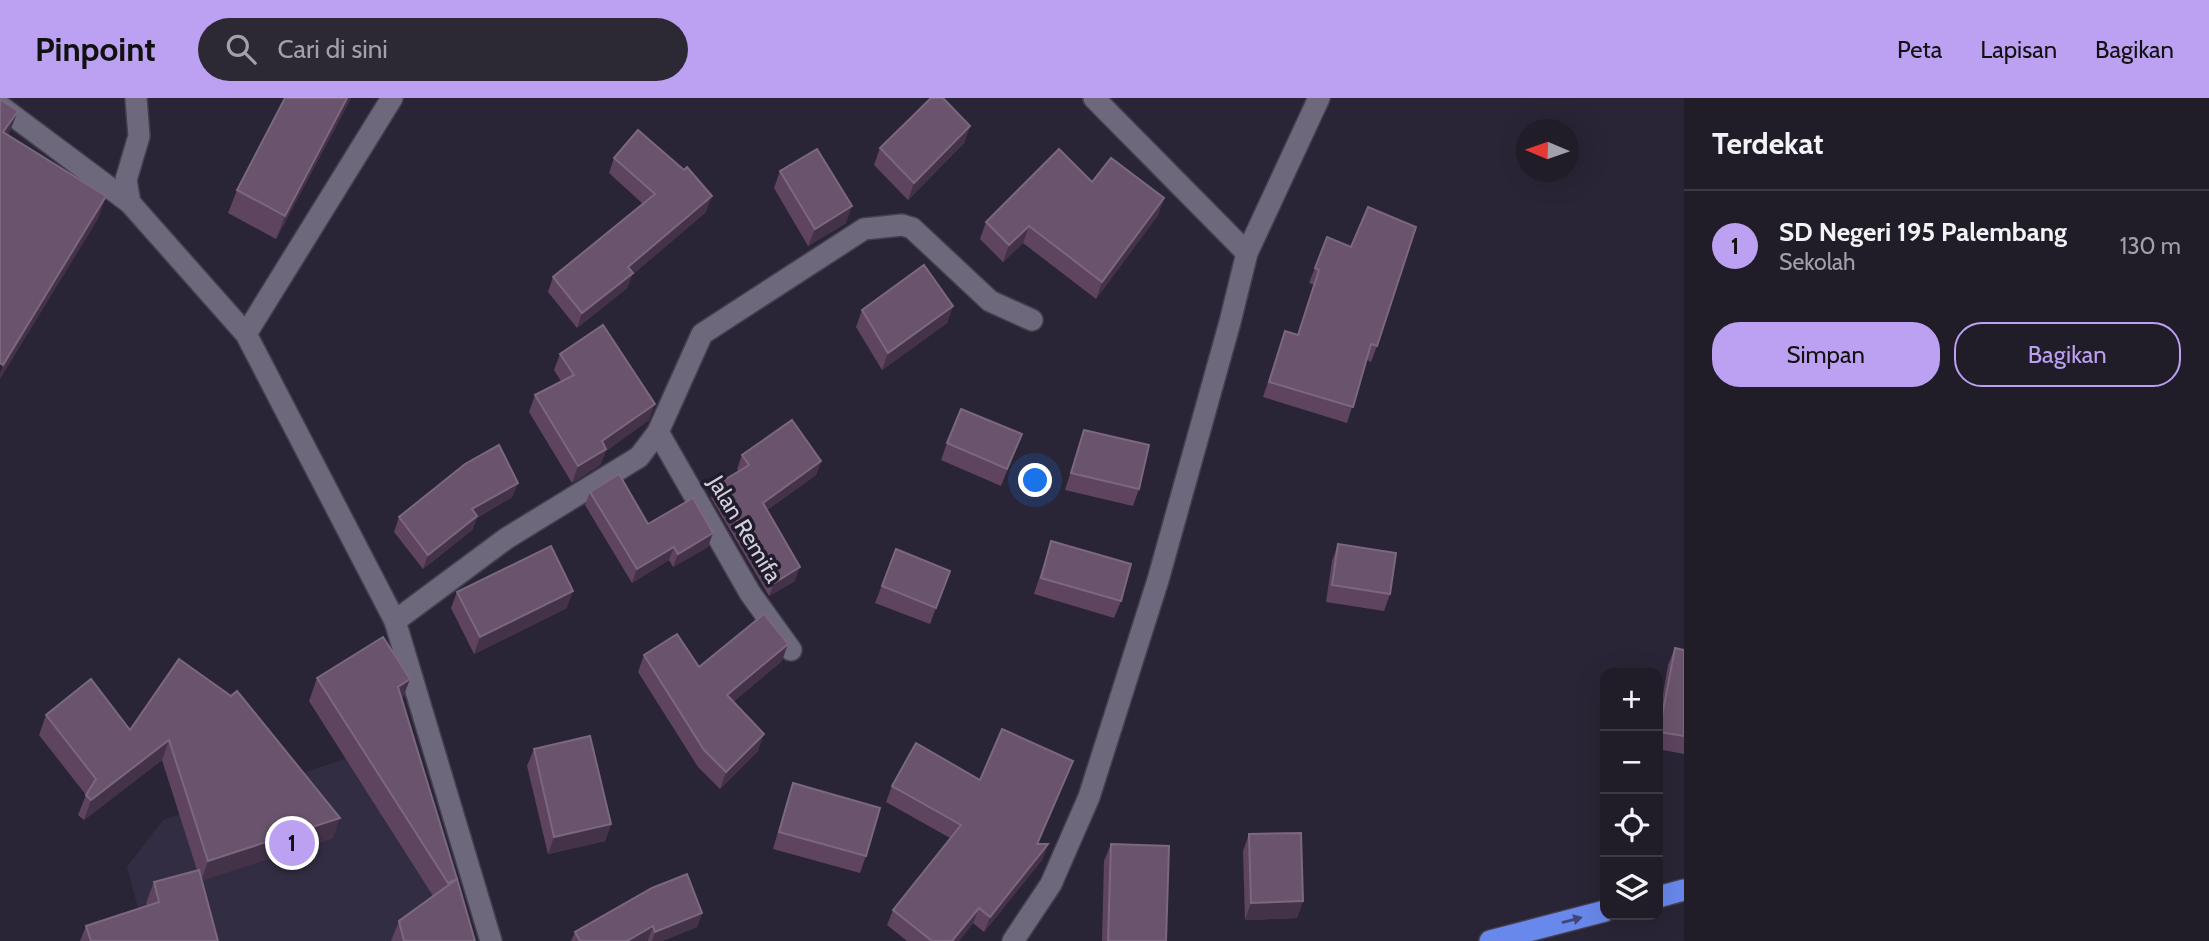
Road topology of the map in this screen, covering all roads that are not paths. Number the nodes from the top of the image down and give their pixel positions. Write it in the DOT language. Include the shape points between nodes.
graph roads {
  1 [pos="136,98"];
  2 [pos="392,98"];
  3 [pos="1094,98"];
  4 [pos="1320,98"];
  5 [pos="0,106"];
  6 [pos="130,203"];
  7 [pos="1247,253"];
  8 [pos="1032,320"];
  9 [pos="246,334"];
  10 [pos="658,432"];
  11 [pos="395,621"];
  12 [pos="791,650"];
  13 [pos="1684,890"];
  14 [pos="1663,896"];
  15 [pos="1600,912"];
  16 [pos="491,941"];
  17 [pos="1013,941"];
  18 [pos="1490,941"];
  1 -- 6 [label="street" via="139,136 126,180"];
  2 -- 9 [label="street"];
  3 -- 7 [label="street"];
  4 -- 7 [label="street"];
  5 -- 6 [label="street"];
  6 -- 9 [label="street"];
  7 -- 17 [label="street" via="1158,580 1089,797 1051,884"];
  8 -- 10 [label="street" via="990,301 912,228 864,229 702,334"];
  9 -- 11 [label="street"];
  10 -- 11 [label="street" via="639,457 507,538"];
  10 -- 12 [label="street, Jalan Remifa" via="750,593"];
  11 -- 16 [label="street"];
  13 -- 14 [label="highway"];
  18 -- 15 [label="highway, one-way"];
}
